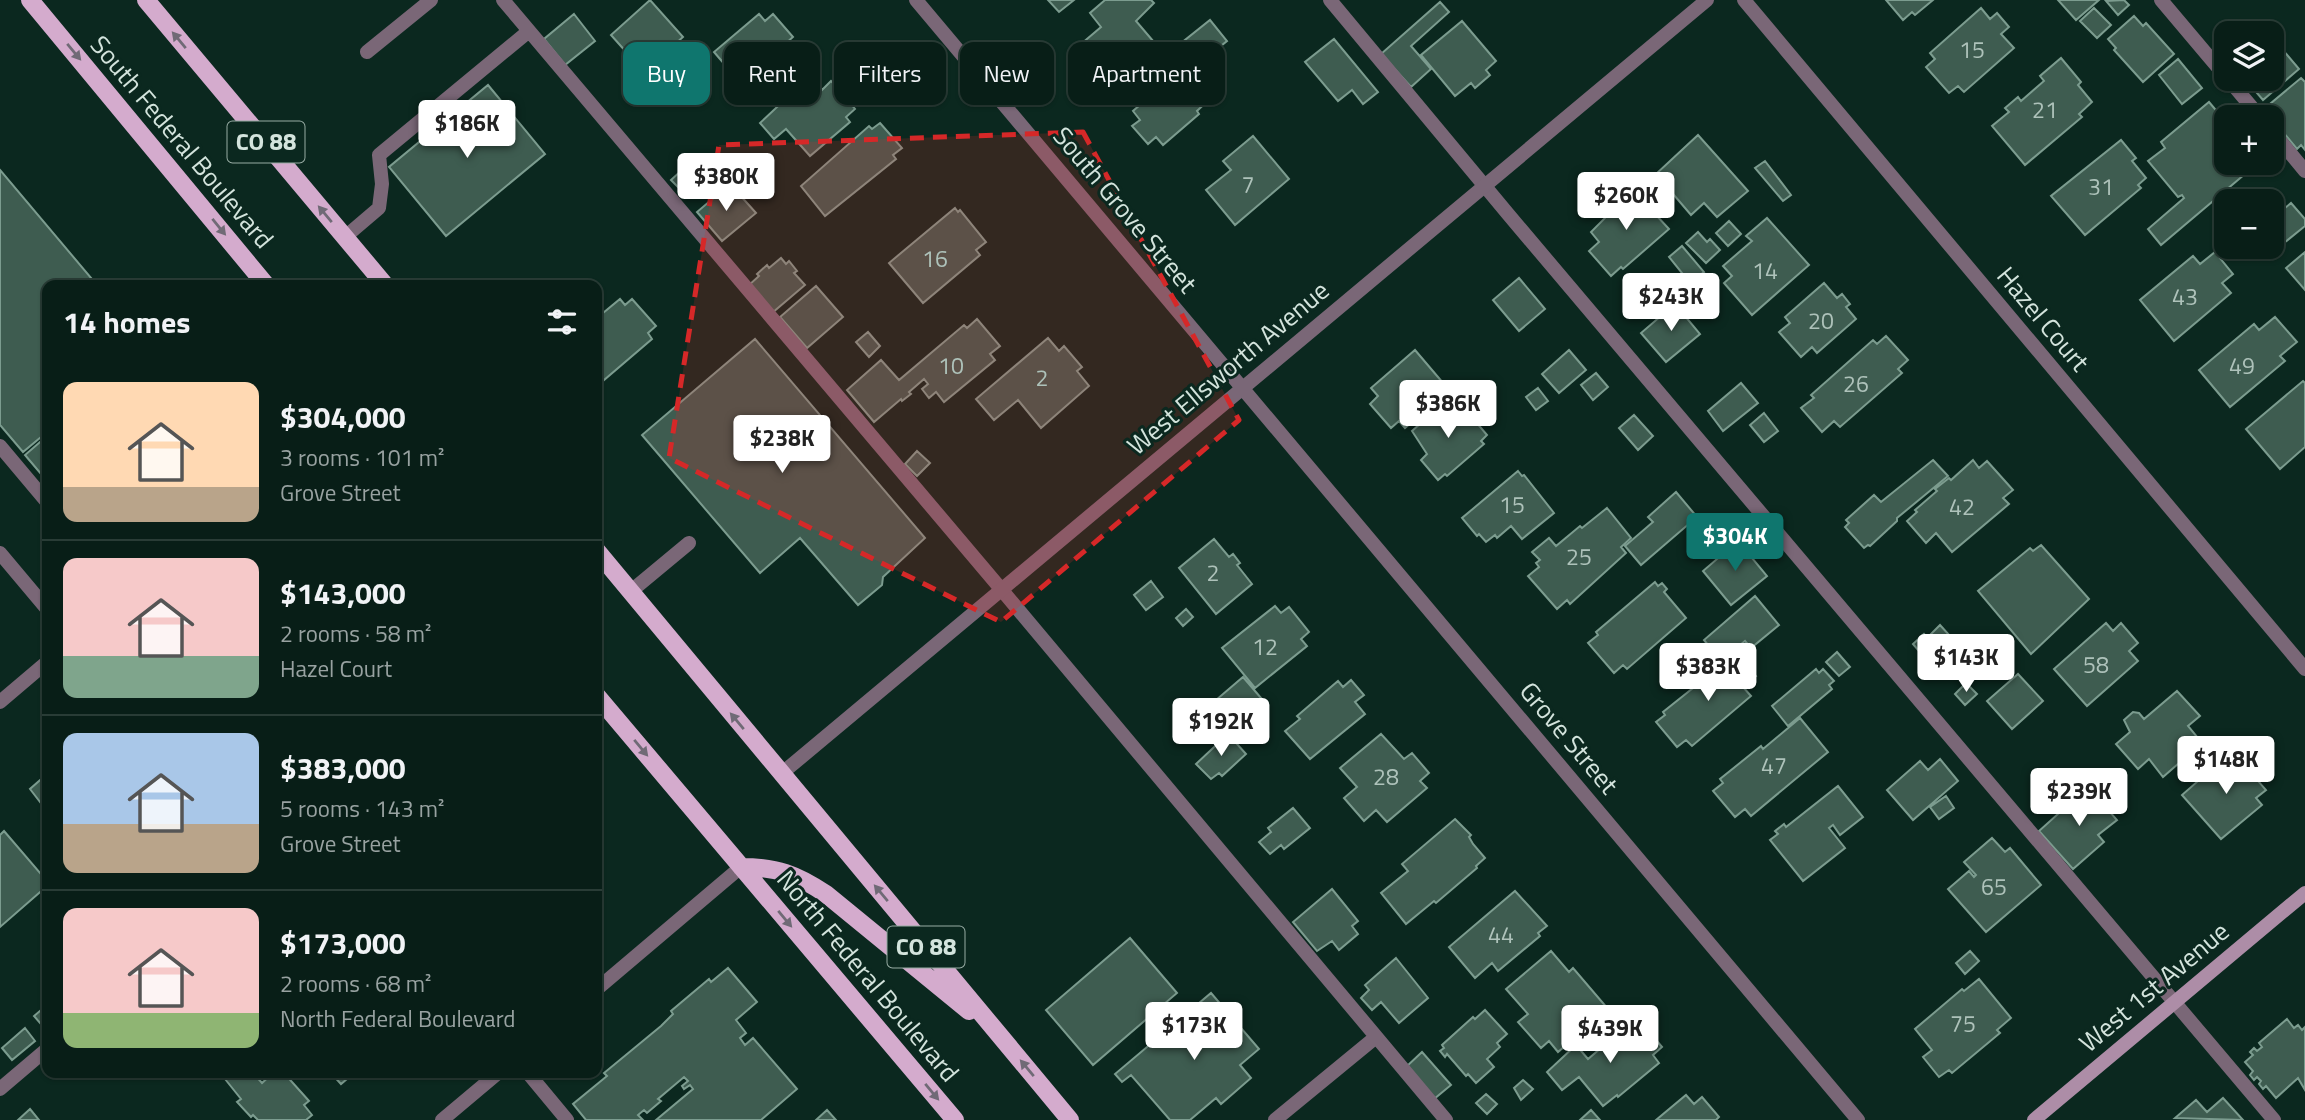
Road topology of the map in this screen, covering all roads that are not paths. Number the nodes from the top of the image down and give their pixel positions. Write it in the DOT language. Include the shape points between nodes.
graph roads {
  1 [pos="30,0"];
  2 [pos="146,0"];
  3 [pos="431,0"];
  4 [pos="503,0"];
  5 [pos="916,0"];
  6 [pos="1330,0"];
  7 [pos="1707,0"];
  8 [pos="1744,0"];
  9 [pos="2161,0"];
  10 [pos="529,31"];
  11 [pos="367,52"];
  12 [pos="2214,63"];
  13 [pos="2238,91"];
  14 [pos="2250,105"];
  15 [pos="2284,146"];
  16 [pos="2305,171"];
  17 [pos="1484,186"];
  18 [pos="345,237"];
  19 [pos="262,280"];
  20 [pos="381,280"];
  21 [pos="1243,388"];
  22 [pos="0,446"];
  23 [pos="42,496"];
  24 [pos="689,543"];
  25 [pos="0,553"];
  26 [pos="602,557"];
  27 [pos="1002,589"];
  28 [pos="629,592"];
  29 [pos="42,603"];
  30 [pos="42,666"];
  31 [pos="2305,669"];
  32 [pos="0,702"];
  33 [pos="602,702"];
  34 [pos="781,774"];
  35 [pos="741,867"];
  36 [pos="2305,892"];
  37 [pos="602,985"];
  38 [pos="2175,1002"];
  39 [pos="1001,1037"];
  40 [pos="1376,1037"];
  41 [pos="42,1053"];
  42 [pos="492,1078"];
  43 [pos="532,1078"];
  44 [pos="0,1089"];
  45 [pos="442,1120"];
  46 [pos="567,1120"];
  47 [pos="955,1120"];
  48 [pos="1070,1120"];
  49 [pos="1275,1120"];
  50 [pos="1446,1120"];
  51 [pos="1858,1120"];
  52 [pos="2034,1120"];
  53 [pos="2274,1120"];
  1 -- 19 [label="main road, South Federal Boulevard, one-way"];
  18 -- 2 [label="main road, CO 88, one-way"];
  3 -- 11 [label="street"];
  4 -- 10 [label="street"];
  5 -- 21 [label="street, South Grove Street"];
  6 -- 17 [label="street"];
  7 -- 17 [label="street, West Ellsworth Avenue"];
  8 -- 31 [label="street, Hazel Court"];
  9 -- 12 [label="street"];
  10 -- 18 [label="street" via="379,155 383,184 379,208"];
  10 -- 27 [label="street"];
  13 -- 14 [label="street"];
  15 -- 16 [label="street"];
  17 -- 21 [label="street, West Ellsworth Avenue"];
  17 -- 38 [label="street"];
  18 -- 20 [label="main road, CO 88"];
  21 -- 27 [label="street, West Ellsworth Avenue"];
  21 -- 51 [label="street, Grove Street"];
  22 -- 23 [label="street"];
  24 -- 28 [label="street"];
  25 -- 29 [label="street"];
  26 -- 28 [label="main road, CO 88"];
  27 -- 34 [label="street, West Ellsworth Avenue"];
  27 -- 40 [label="street"];
  34 -- 28 [label="main road, CO 88, one-way"];
  30 -- 32 [label="street"];
  33 -- 35 [label="main road, one-way"];
  39 -- 34 [label="main road, CO 88, one-way"];
  35 -- 37 [label="street"];
  35 -- 39 [label="main road" via="780,870 802,878"];
  35 -- 47 [label="main road, North Federal Boulevard, one-way"];
  36 -- 38 [label="street, West 1st Avenue"];
  38 -- 52 [label="street, West 1st Avenue"];
  38 -- 53 [label="street"];
  48 -- 39 [label="main road, CO 88, one-way"];
  40 -- 49 [label="street"];
  40 -- 50 [label="street"];
  41 -- 44 [label="street"];
  42 -- 45 [label="street"];
  43 -- 46 [label="street"];
}
